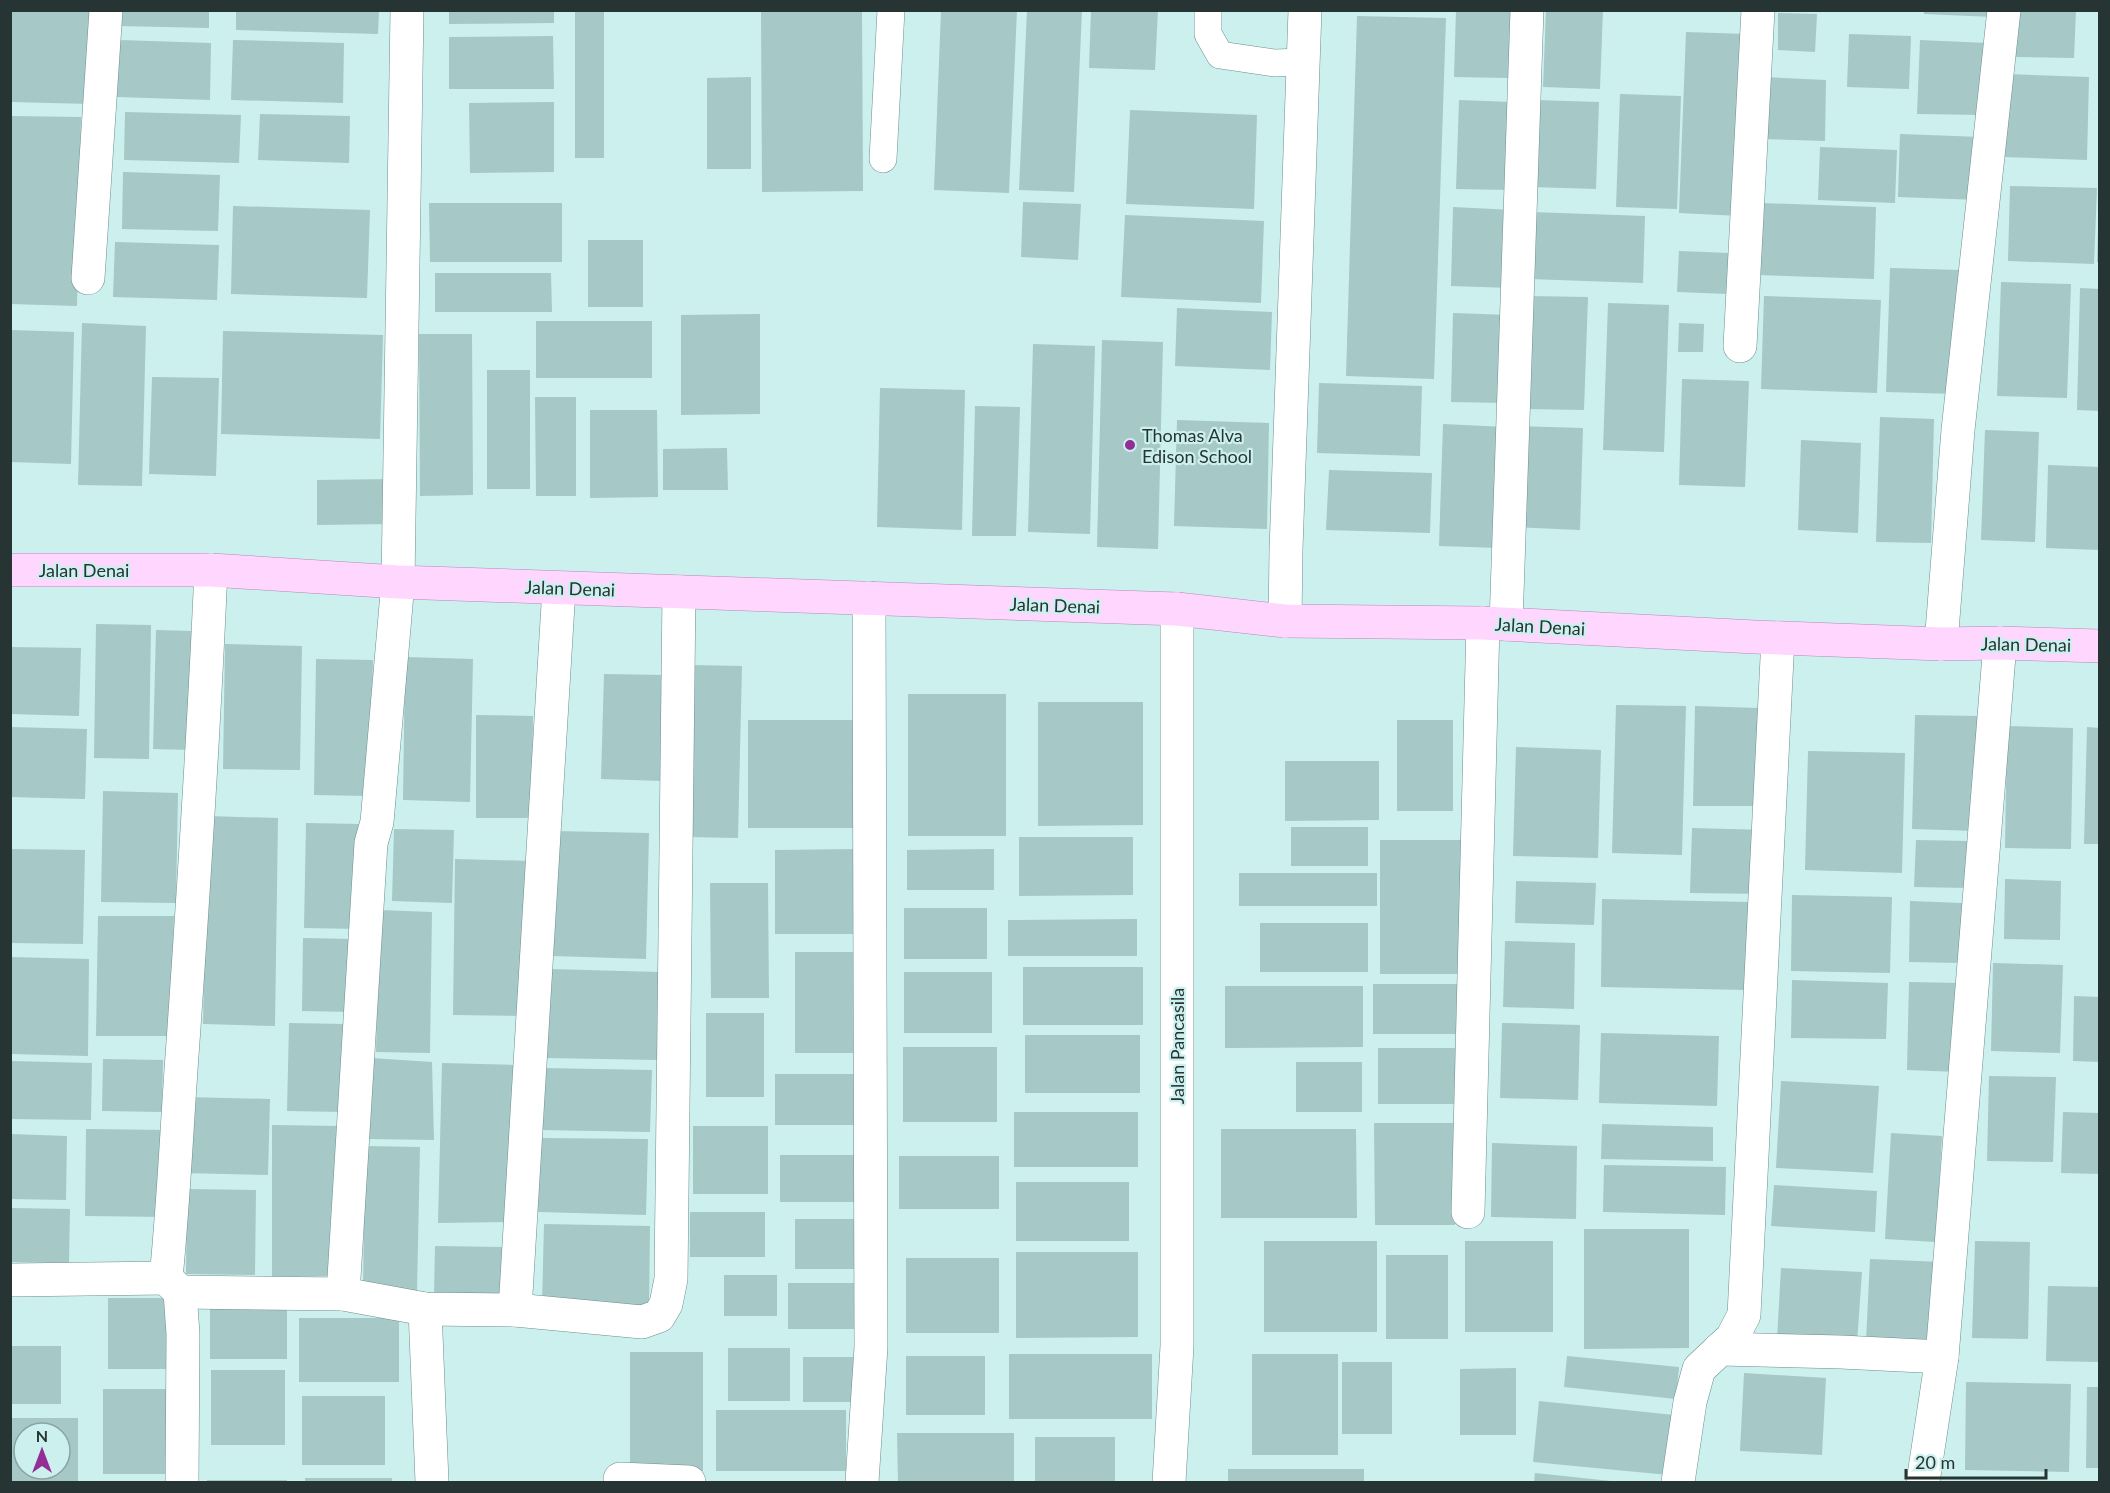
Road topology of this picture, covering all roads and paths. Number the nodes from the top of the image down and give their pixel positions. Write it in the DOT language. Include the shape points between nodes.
graph roads {
  1 [pos="106,10"];
  2 [pos="407,10"];
  3 [pos="891,10"];
  4 [pos="1208,10"];
  5 [pos="1305,10"];
  6 [pos="1527,10"];
  7 [pos="1758,10"];
  8 [pos="2004,10"];
  9 [pos="1302,62"];
  10 [pos="884,159"];
  11 [pos="88,278"];
  12 [pos="1740,346"];
  13 [pos="10,570"];
  14 [pos="211,570"];
  15 [pos="398,582"];
  16 [pos="559,588"];
  17 [pos="679,592"];
  18 [pos="869,598"];
  19 [pos="1177,609"];
  20 [pos="1285,621"];
  21 [pos="1495,624"];
  22 [pos="1778,638"];
  23 [pos="2000,643"];
  24 [pos="1941,644"];
  25 [pos="2100,646"];
  26 [pos="1468,1212"];
  27 [pos="10,1280"];
  28 [pos="173,1285"];
  29 [pos="343,1294"];
  30 [pos="424,1309"];
  31 [pos="515,1310"];
  32 [pos="1720,1349"];
  33 [pos="1942,1357"];
  34 [pos="620,1479"];
  35 [pos="182,1482"];
  36 [pos="432,1482"];
  37 [pos="688,1482"];
  38 [pos="862,1482"];
  39 [pos="1169,1482"];
  40 [pos="1678,1482"];
  41 [pos="1923,1482"];
  1 -- 11 [label="street"];
  2 -- 15 [label="street"];
  3 -- 10 [label="lane"];
  4 -- 9 [label="lane" via="1208,34 1220,55 1275,63"];
  5 -- 9 [label="street"];
  6 -- 21 [label="street"];
  7 -- 12 [label="street"];
  8 -- 24 [label="street" via="1958,430"];
  9 -- 20 [label="street"];
  13 -- 14 [label="main road, Jalan Denai"];
  14 -- 15 [label="main road, Jalan Denai"];
  14 -- 28 [label="street" via="180,1079"];
  15 -- 16 [label="main road, Jalan Denai"];
  15 -- 29 [label="street" via="377,822 371,843"];
  16 -- 17 [label="main road, Jalan Denai"];
  16 -- 31 [label="street"];
  17 -- 18 [label="main road, Jalan Denai"];
  17 -- 31 [label="street" via="671,1279 666,1304 659,1316 642,1322"];
  18 -- 19 [label="main road, Jalan Denai"];
  18 -- 38 [label="street" via="871,1347"];
  19 -- 20 [label="main road, Jalan Denai"];
  19 -- 39 [label="street, Jalan Pancasila" via="1177,1346"];
  20 -- 21 [label="main road, Jalan Denai"];
  21 -- 22 [label="main road, Jalan Denai"];
  21 -- 26 [label="street"];
  22 -- 24 [label="main road, Jalan Denai"];
  22 -- 32 [label="street" via="1746,1300 1738,1328"];
  23 -- 24 [label="main road, Jalan Denai"];
  23 -- 25 [label="main road, Jalan Denai"];
  23 -- 33 [label="street"];
  27 -- 28 [label="street"];
  28 -- 29 [label="street"];
  28 -- 35 [label="street" via="183,1334"];
  29 -- 30 [label="street"];
  30 -- 31 [label="street"];
  30 -- 36 [label="street"];
  32 -- 33 [label="street"];
  32 -- 40 [label="street" via="1700,1369 1695,1382"];
  33 -- 41 [label="street"];
  34 -- 37 [label="street"];
}
